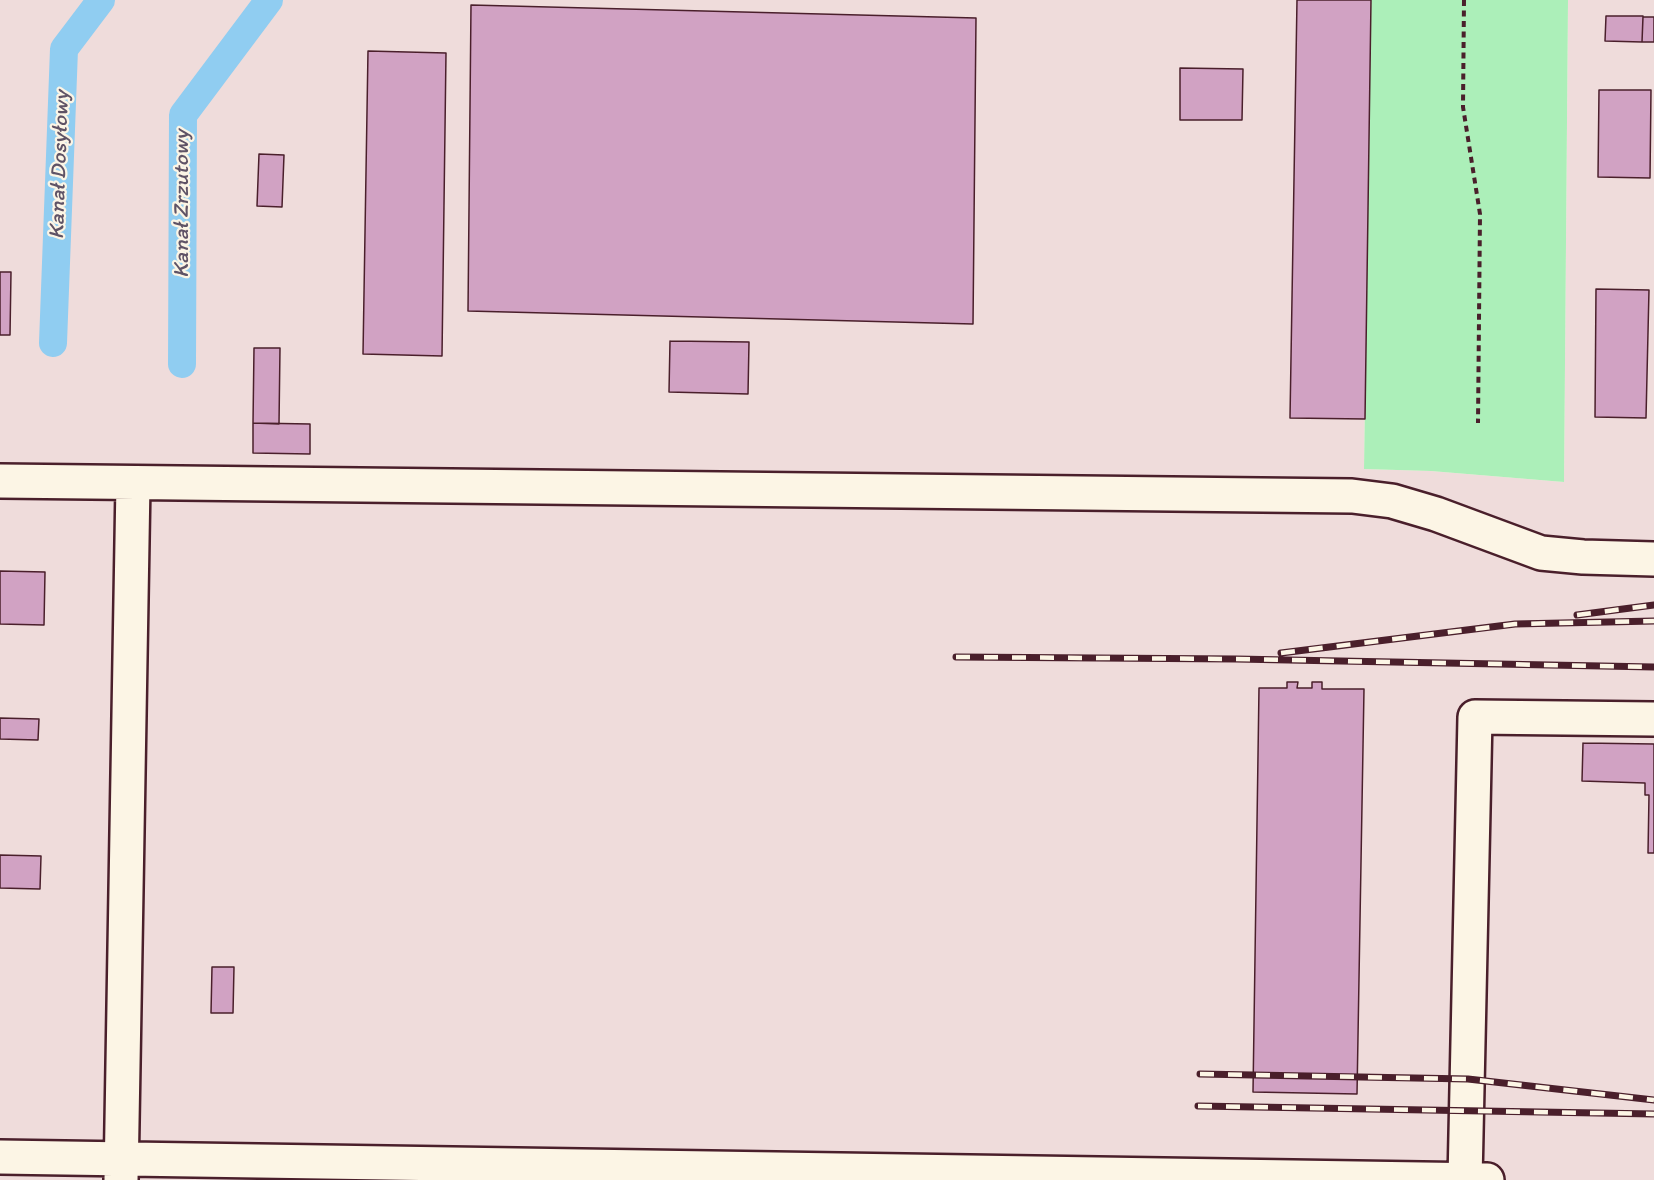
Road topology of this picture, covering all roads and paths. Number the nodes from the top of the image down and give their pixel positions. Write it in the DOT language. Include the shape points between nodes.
graph roads {
  1 [pos="1464,0"];
  2 [pos="1478,423"];
  3 [pos="0,482"];
  4 [pos="133,483"];
  5 [pos="1654,559"];
  6 [pos="1654,719"];
  7 [pos="0,1157"];
  8 [pos="121,1170"];
  9 [pos="1465,1180"];
  10 [pos="1487,1180"];
  1 -- 2 [label="path" via="1462,107 1480,214"];
  3 -- 4 [label="lane"];
  4 -- 5 [label="lane" via="1352,496 1392,501 1436,514 1541,553"];
  4 -- 8 [label="lane"];
  6 -- 9 [label="lane" via="1475,717"];
  7 -- 8 [label="lane"];
  8 -- 9 [label="lane"];
  9 -- 10 [label="lane"];
}
